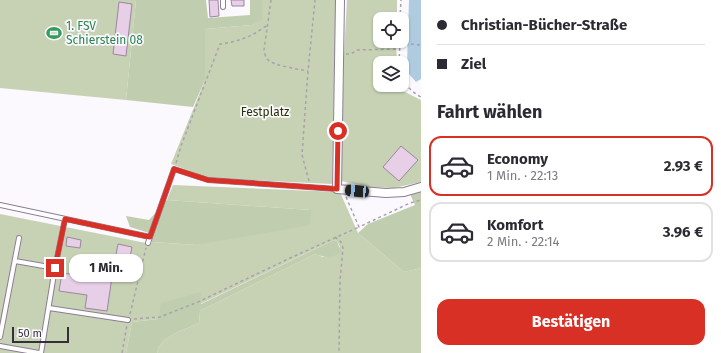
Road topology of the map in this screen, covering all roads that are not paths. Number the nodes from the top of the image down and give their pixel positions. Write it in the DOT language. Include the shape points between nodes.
graph roads {
  1 [pos="223,0"];
  2 [pos="340,0"];
  3 [pos="223,7"];
  4 [pos="421,186"];
  5 [pos="340,189"];
  6 [pos="0,205"];
  7 [pos="65,219"];
  8 [pos="150,237"];
  9 [pos="19,238"];
  10 [pos="148,243"];
  11 [pos="15,261"];
  12 [pos="55,268"];
  13 [pos="48,308"];
  14 [pos="128,320"];
  15 [pos="0,336"];
  16 [pos="0,346"];
  17 [pos="40,353"];
  1 -- 3 [label="lane"];
  2 -- 5 [label="street"];
  4 -- 5 [label="street" via="396,193"];
  5 -- 8 [label="lane" via="208,180 174,169"];
  6 -- 7 [label="lane"];
  7 -- 8 [label="lane"];
  7 -- 12 [label="lane"];
  8 -- 10 [label="lane"];
  9 -- 11 [label="lane"];
  11 -- 12 [label="lane"];
  11 -- 15 [label="lane"];
  12 -- 13 [label="lane"];
  13 -- 14 [label="lane"];
  13 -- 17 [label="lane"];
  16 -- 17 [label="lane"];
}
